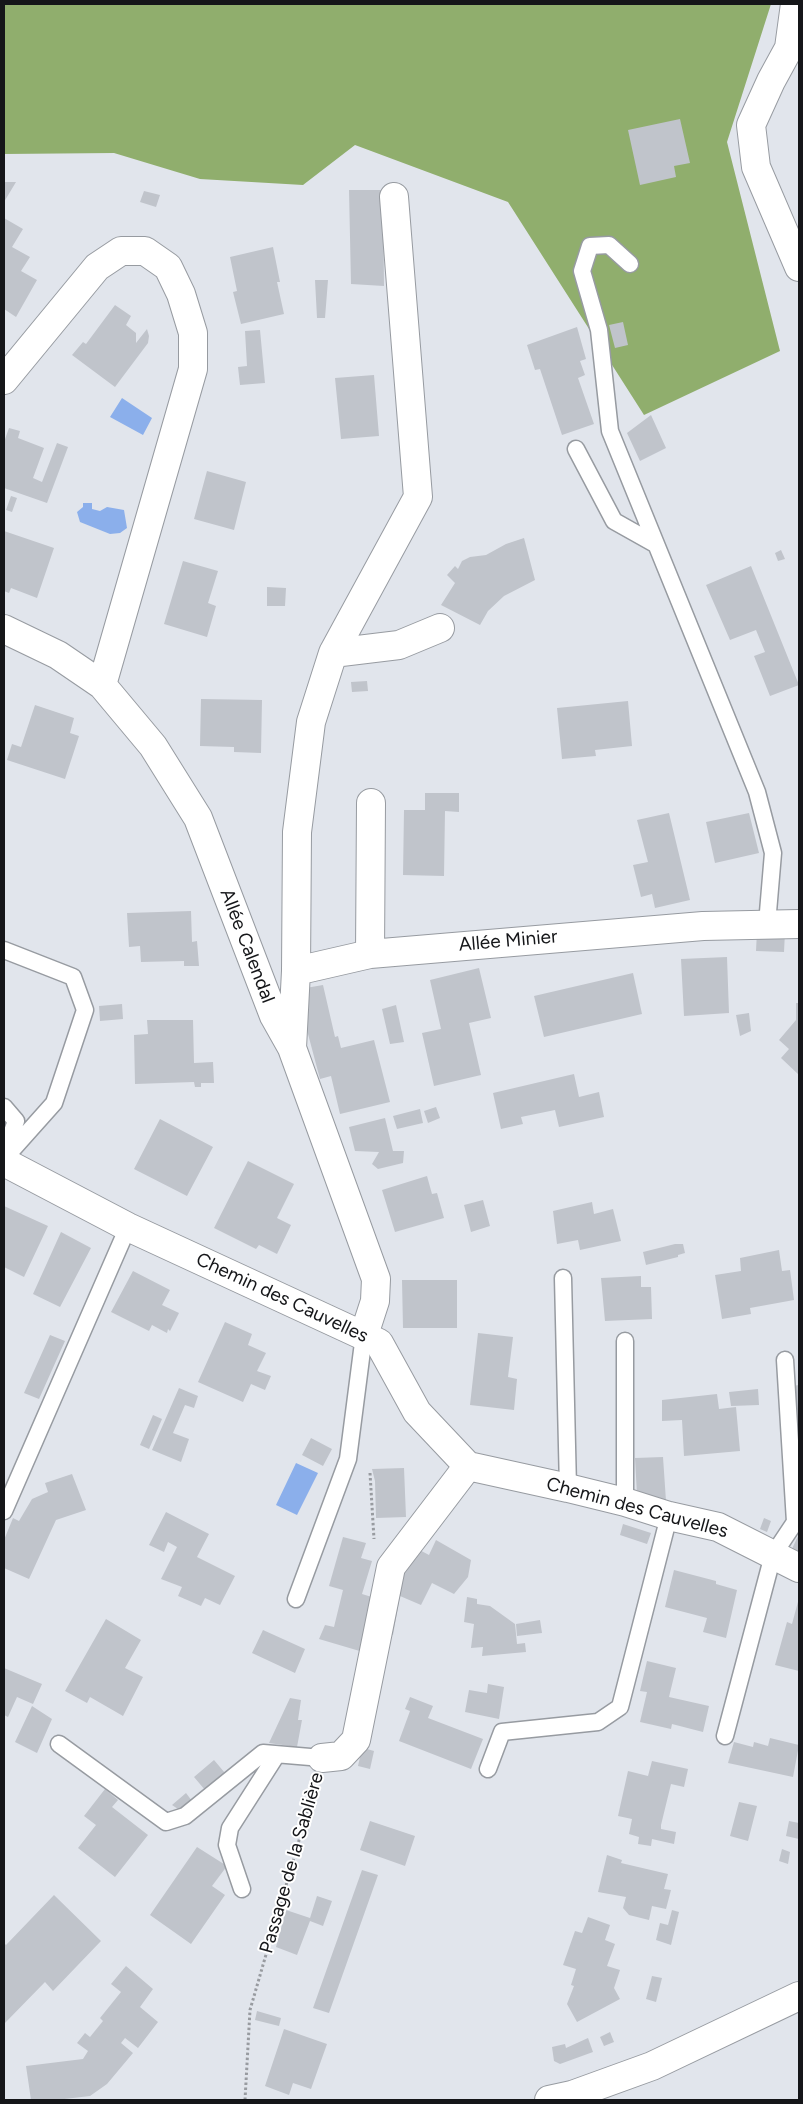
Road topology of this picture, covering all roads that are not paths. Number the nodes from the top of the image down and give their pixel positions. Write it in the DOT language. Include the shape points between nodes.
graph roads {
  1 [pos="795,4"];
  2 [pos="794,49"];
  3 [pos="394,197"];
  4 [pos="630,264"];
  5 [pos="799,267"];
  6 [pos="4,380"];
  7 [pos="576,449"];
  8 [pos="655,544"];
  9 [pos="440,628"];
  10 [pos="4,629"];
  11 [pos="333,653"];
  12 [pos="102,685"];
  13 [pos="371,803"];
  14 [pos="767,924"];
  15 [pos="799,924"];
  16 [pos="4,950"];
  17 [pos="370,954"];
  18 [pos="296,971"];
  19 [pos="292,1048"];
  20 [pos="4,1107"];
  21 [pos="4,1159"];
  22 [pos="128,1227"];
  23 [pos="564,1278"];
  24 [pos="364,1335"];
  25 [pos="625,1341"];
  26 [pos="785,1360"];
  27 [pos="468,1466"];
  28 [pos="568,1488"];
  29 [pos="626,1502"];
  30 [pos="4,1511"];
  31 [pos="669,1516"];
  32 [pos="773,1554"];
  33 [pos="799,1568"];
  34 [pos="296,1599"];
  35 [pos="725,1736"];
  36 [pos="59,1744"];
  37 [pos="276,1756"];
  38 [pos="322,1758"];
  39 [pos="488,1769"];
  40 [pos="242,1889"];
  41 [pos="799,1996"];
  42 [pos="549,2100"];
  1 -- 2 [label="street"];
  2 -- 5 [label="street" via="771,81 751,125 756,167"];
  3 -- 11 [label="street" via="418,497"];
  4 -- 8 [label="lane" via="609,244 590,246 582,271 599,330 610,431"];
  6 -- 12 [label="street" via="97,267 121,251 145,251 168,267 193,333 193,369"];
  7 -- 8 [label="lane" via="614,521"];
  8 -- 14 [label="lane" via="756,792 773,853"];
  9 -- 11 [label="street" via="399,645"];
  10 -- 12 [label="street, Allée Calendal" via="58,656"];
  11 -- 18 [label="street" via="311,722 297,832"];
  12 -- 19 [label="street, Allée Calendal" via="153,746 198,818 274,1016"];
  13 -- 17 [label="street"];
  14 -- 15 [label="street, Allée Minier"];
  14 -- 17 [label="street, Allée Minier" via="655,929"];
  16 -- 21 [label="lane" via="73,978 85,1010 54,1103"];
  17 -- 18 [label="street, Allée Minier"];
  18 -- 19 [label="street"];
  19 -- 24 [label="street, Allée Calendal" via="376,1279 375,1301"];
  20 -- 21 [label="lane" via="16,1122"];
  21 -- 22 [label="street, Chemin des Cauvelles"];
  22 -- 24 [label="street, Chemin des Cauvelles"];
  22 -- 30 [label="lane"];
  23 -- 28 [label="lane"];
  24 -- 27 [label="street, Chemin des Cauvelles" via="379,1344 417,1412"];
  24 -- 34 [label="lane" via="348,1459"];
  25 -- 29 [label="lane"];
  26 -- 32 [label="lane" via="794,1522"];
  27 -- 28 [label="street, Chemin des Cauvelles"];
  27 -- 38 [label="street, Passage de la Sablière" via="391,1567 356,1740 341,1756"];
  28 -- 29 [label="street, Chemin des Cauvelles"];
  29 -- 31 [label="street, Chemin des Cauvelles"];
  31 -- 32 [label="street, Chemin des Cauvelles" via="718,1527"];
  31 -- 39 [label="lane" via="620,1707 598,1722 502,1732"];
  32 -- 33 [label="street, Chemin des Cauvelles"];
  32 -- 35 [label="lane"];
  36 -- 37 [label="lane" via="166,1822 185,1816 263,1753"];
  37 -- 38 [label="lane"];
  37 -- 40 [label="lane" via="230,1828 227,1845"];
  41 -- 42 [label="street" via="652,2066"];
}
